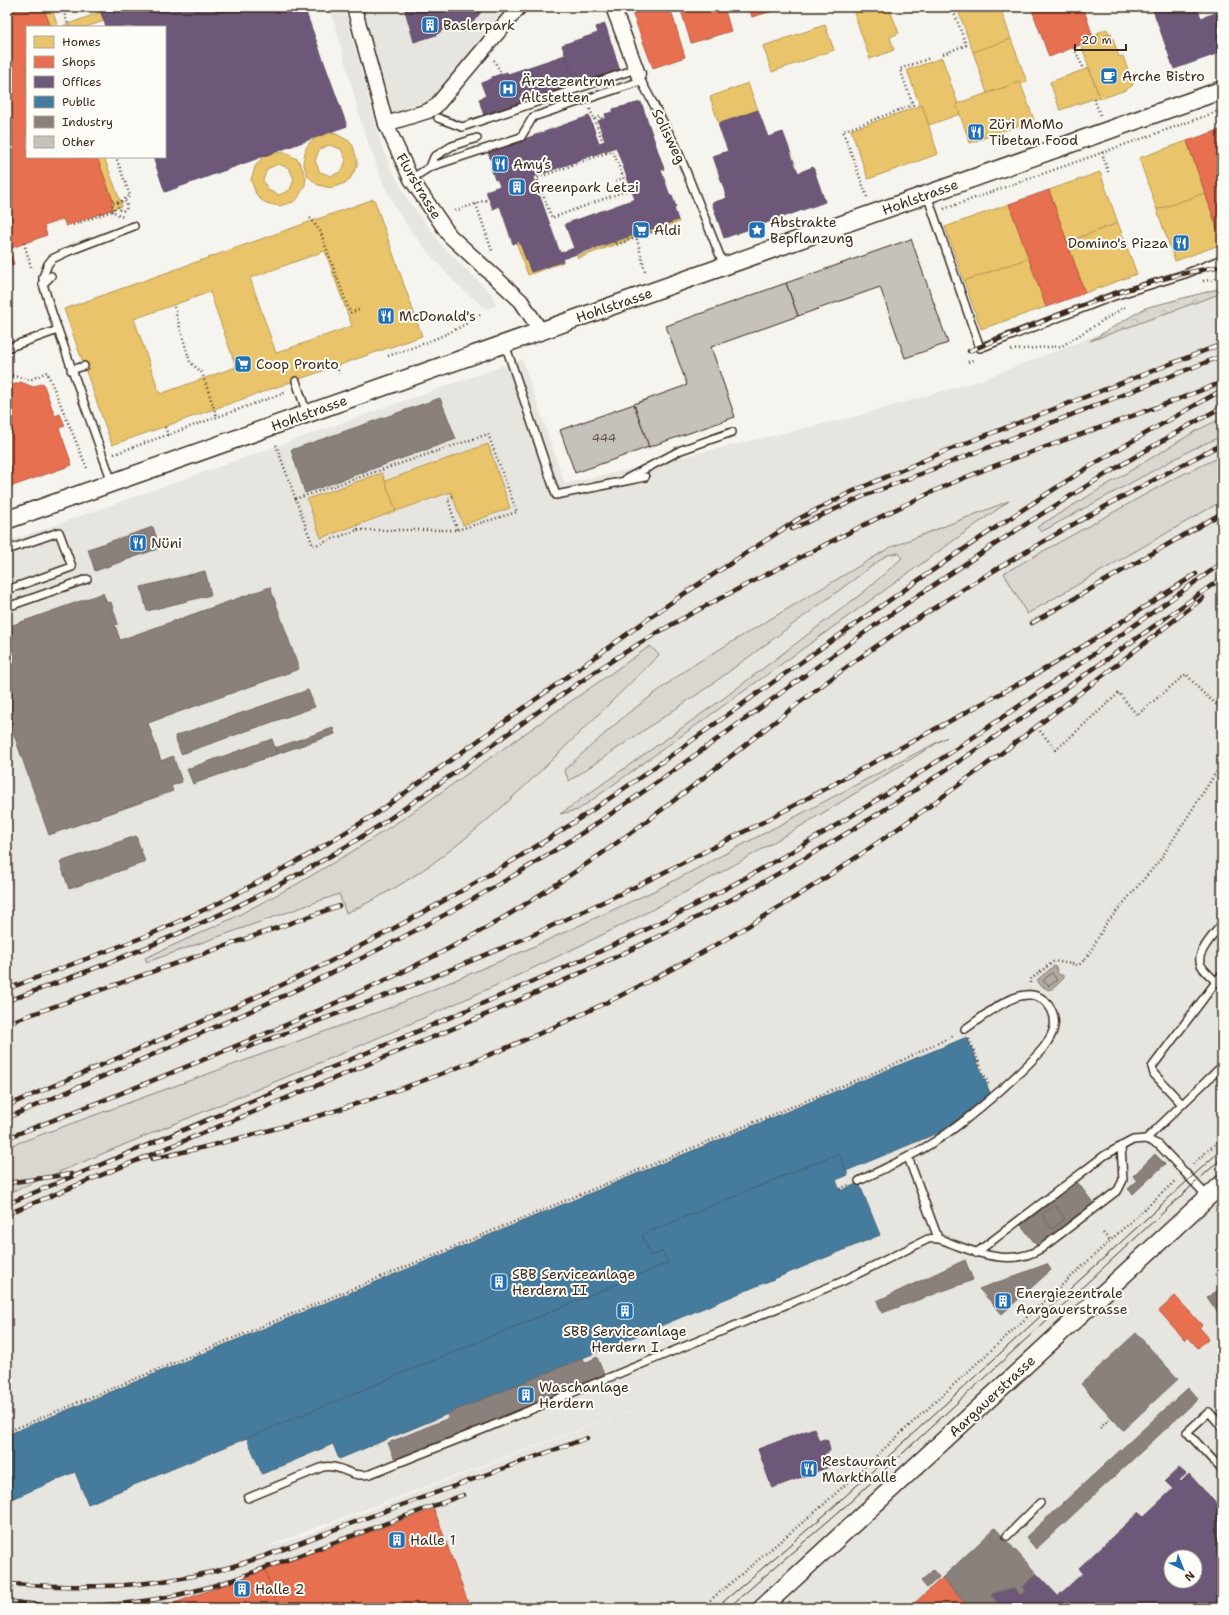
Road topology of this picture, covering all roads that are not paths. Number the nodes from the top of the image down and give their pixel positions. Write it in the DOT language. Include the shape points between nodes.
graph roads {
  1 [pos="354,7"];
  2 [pos="519,7"];
  3 [pos="613,7"];
  4 [pos="638,75"];
  5 [pos="1222,90"];
  6 [pos="438,118"];
  7 [pos="386,124"];
  8 [pos="477,138"];
  9 [pos="430,167"];
  10 [pos="411,179"];
  11 [pos="927,195"];
  12 [pos="134,226"];
  13 [pos="1222,260"];
  14 [pos="724,267"];
  15 [pos="51,276"];
  16 [pos="43,284"];
  17 [pos="58,330"];
  18 [pos="540,330"];
  19 [pos="505,344"];
  20 [pos="7,348"];
  21 [pos="84,366"];
  22 [pos="72,370"];
  23 [pos="296,381"];
  24 [pos="307,414"];
  25 [pos="732,432"];
  26 [pos="645,477"];
  27 [pos="112,483"];
  28 [pos="618,483"];
  29 [pos="7,520"];
  30 [pos="7,550"];
  31 [pos="87,579"];
  32 [pos="7,590"];
  33 [pos="7,607"];
  34 [pos="1222,924"];
  35 [pos="1222,974"];
  36 [pos="1216,982"];
  37 [pos="965,1029"];
  38 [pos="1222,1066"];
  39 [pos="1182,1104"];
  40 [pos="1146,1140"];
  41 [pos="1121,1146"];
  42 [pos="908,1157"];
  43 [pos="858,1181"];
  44 [pos="1222,1184"];
  45 [pos="1208,1197"];
  46 [pos="938,1238"];
  47 [pos="976,1253"];
  48 [pos="1222,1427"];
  49 [pos="1222,1470"];
  50 [pos="248,1498"];
  51 [pos="1040,1503"];
  52 [pos="1007,1536"];
  53 [pos="762,1608"];
  1 -- 7 [label="street, Flurstrasse"];
  2 -- 7 [label="street" via="436,106"];
  3 -- 4 [label="street, Solisweg"];
  4 -- 6 [label="lane" via="462,127"];
  4 -- 9 [label="lane" via="586,99 534,117 521,137"];
  4 -- 14 [label="lane, Solisweg" via="676,146"];
  5 -- 11 [label="street, Hohlstrasse"];
  7 -- 10 [label="street, Flurstrasse"];
  8 -- 9 [label="lane" via="452,146 434,157"];
  9 -- 10 [label="lane"];
  10 -- 18 [label="street, Flurstrasse" via="450,236 521,300"];
  11 -- 13 [label="lane" via="980,348 1114,296"];
  11 -- 14 [label="street, Hohlstrasse"];
  12 -- 16 [label="lane" via="52,259 44,271"];
  14 -- 18 [label="street, Hohlstrasse"];
  15 -- 16 [label="lane"];
  16 -- 17 [label="lane"];
  17 -- 20 [label="lane"];
  17 -- 22 [label="lane"];
  18 -- 19 [label="street, Hohlstrasse"];
  19 -- 24 [label="street, Hohlstrasse"];
  19 -- 28 [label="lane" via="556,495"];
  21 -- 22 [label="lane"];
  22 -- 27 [label="lane"];
  23 -- 24 [label="lane"];
  24 -- 27 [label="street, Hohlstrasse"];
  25 -- 28 [label="lane" via="681,450"];
  26 -- 28 [label="lane"];
  27 -- 29 [label="street, Hohlstrasse"];
  30 -- 32 [label="lane" via="59,532 72,567"];
  31 -- 33 [label="lane"];
  34 -- 36 [label="lane" via="1203,950 1199,960"];
  35 -- 36 [label="lane"];
  36 -- 39 [label="lane" via="1152,1067 1154,1074"];
  37 -- 42 [label="lane" via="1012,999 1030,994 1040,997 1050,1008 1055,1020 1054,1029 1047,1042 1033,1060 993,1096 937,1140"];
  38 -- 39 [label="lane"];
  39 -- 40 [label="lane"];
  40 -- 41 [label="lane" via="1133,1140"];
  40 -- 45 [label="lane" via="1162,1147"];
  41 -- 47 [label="lane" via="1105,1155"];
  41 -- 47 [label="lane" via="1121,1187 1042,1248 1031,1254 1010,1258"];
  42 -- 43 [label="lane"];
  42 -- 46 [label="lane"];
  44 -- 45 [label="street, Aargauerstrasse"];
  45 -- 53 [label="street, Aargauerstrasse"];
  46 -- 47 [label="lane"];
  46 -- 50 [label="lane" via="923,1241 841,1282 370,1474 356,1476 335,1467 323,1467"];
  48 -- 49 [label="lane" via="1209,1412 1187,1432"];
  51 -- 52 [label="lane"];
}
